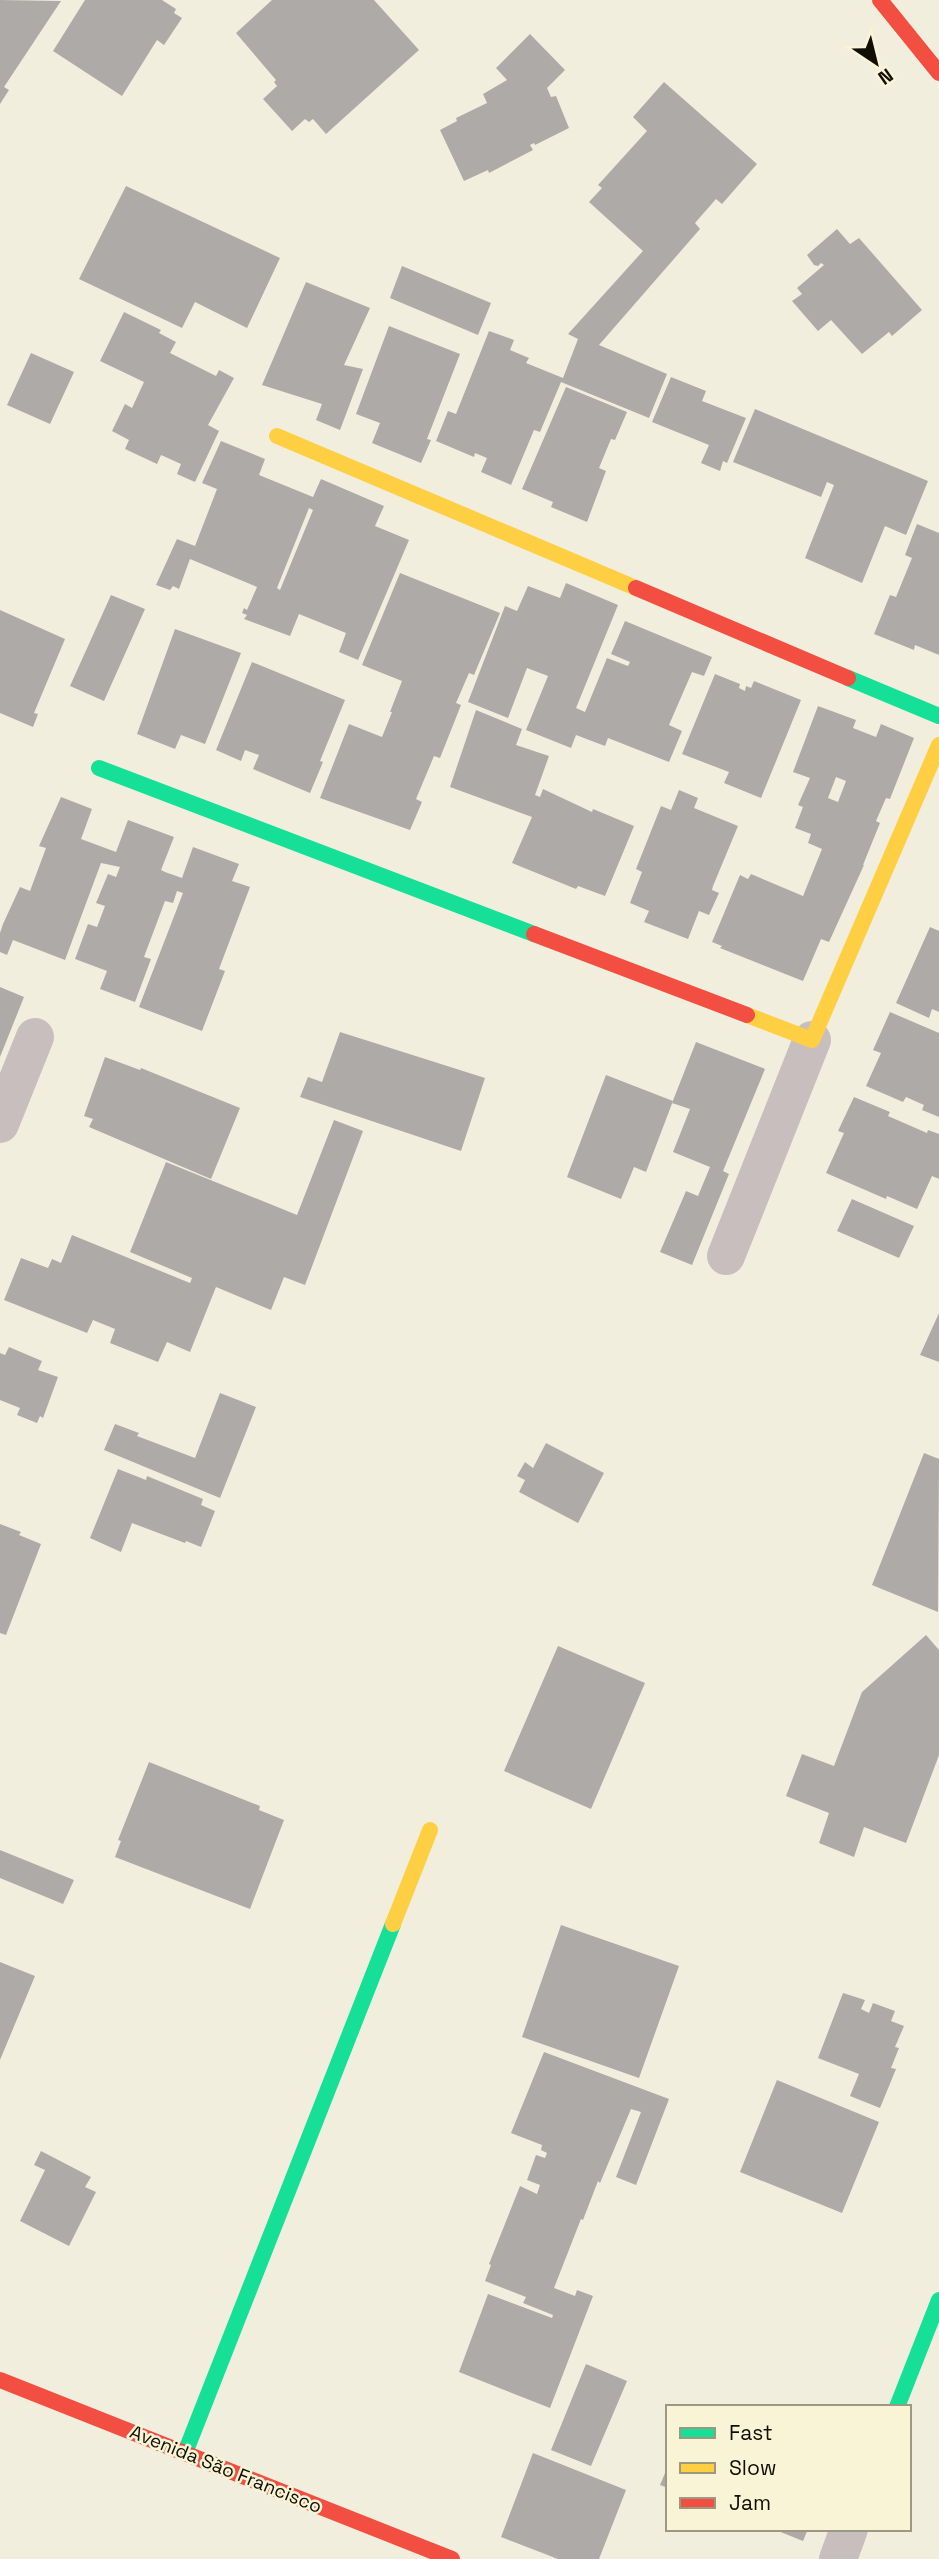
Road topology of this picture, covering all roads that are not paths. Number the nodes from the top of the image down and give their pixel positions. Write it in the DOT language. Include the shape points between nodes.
graph roads {
  1 [pos="880,0"];
  2 [pos="939,73"];
  3 [pos="277,436"];
  4 [pos="939,716"];
  5 [pos="939,745"];
  6 [pos="99,768"];
  7 [pos="35,1037"];
  8 [pos="812,1040"];
  9 [pos="0,1125"];
  10 [pos="726,1256"];
  11 [pos="430,1830"];
  12 [pos="939,2300"];
  13 [pos="0,2380"];
  14 [pos="898,2405"];
  15 [pos="185,2453"];
  16 [pos="848,2531"];
  17 [pos="452,2559"];
  18 [pos="838,2559"];
  1 -- 2 [label="street"];
  3 -- 4 [label="street"];
  5 -- 8 [label="street"];
  6 -- 8 [label="street"];
  7 -- 9 [label="street"];
  8 -- 10 [label="street"];
  11 -- 15 [label="street"];
  12 -- 14 [label="street"];
  13 -- 15 [label="street, Avenida São Francisco"];
  15 -- 17 [label="street, Avenida São Francisco"];
  16 -- 18 [label="street"];
}
